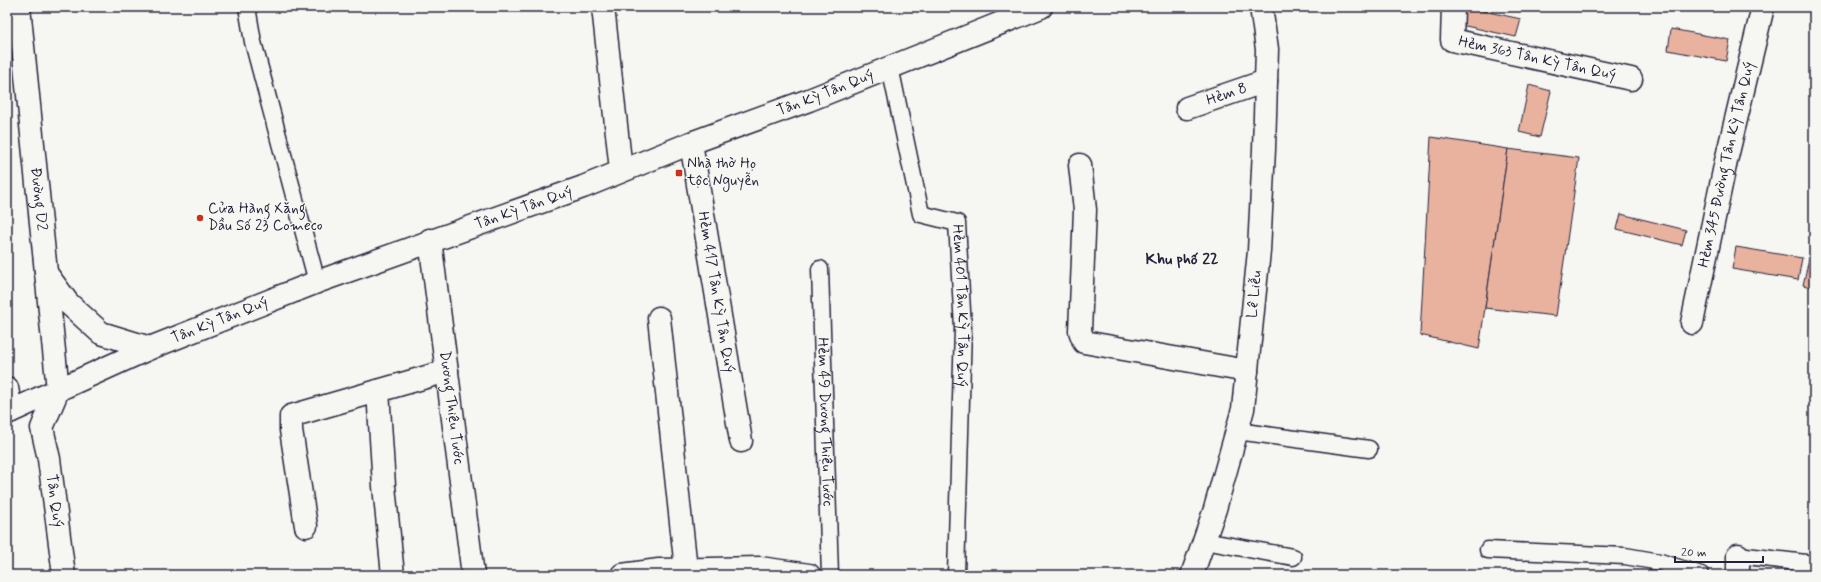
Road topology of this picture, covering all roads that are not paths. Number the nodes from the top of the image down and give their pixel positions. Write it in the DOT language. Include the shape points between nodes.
graph roads {
  1 [pos="20,7"];
  2 [pos="247,7"];
  3 [pos="603,7"];
  4 [pos="1040,7"];
  5 [pos="1261,7"];
  6 [pos="1453,7"];
  7 [pos="1763,7"];
  8 [pos="890,68"];
  9 [pos="1631,79"];
  10 [pos="1266,81"];
  11 [pos="1187,108"];
  12 [pos="690,143"];
  13 [pos="1080,165"];
  14 [pos="621,170"];
  15 [pos="430,240"];
  16 [pos="820,268"];
  17 [pos="45,271"];
  18 [pos="316,282"];
  19 [pos="659,318"];
  20 [pos="1692,323"];
  21 [pos="150,348"];
  22 [pos="1247,371"];
  23 [pos="447,372"];
  24 [pos="7,388"];
  25 [pos="58,390"];
  26 [pos="378,391"];
  27 [pos="9,412"];
  28 [pos="42,428"];
  29 [pos="1237,431"];
  30 [pos="741,441"];
  31 [pos="1369,449"];
  32 [pos="306,526"];
  33 [pos="1204,541"];
  34 [pos="1488,550"];
  35 [pos="1293,557"];
  36 [pos="1814,564"];
  37 [pos="1738,565"];
  38 [pos="686,569"];
  39 [pos="797,574"];
  40 [pos="64,575"];
  41 [pos="393,575"];
  42 [pos="473,575"];
  43 [pos="622,575"];
  44 [pos="830,575"];
  45 [pos="956,575"];
  46 [pos="1192,575"];
  47 [pos="1701,575"];
  1 -- 17 [label="street, Đường D2"];
  2 -- 18 [label="lane" via="253,42"];
  3 -- 14 [label="street"];
  4 -- 8 [label="street, Tân Kỳ Tân Quý"];
  5 -- 10 [label="street, Lê Liễu" via="1267,48"];
  6 -- 9 [label="street, Hẻm 363 Tân Kỳ Tân Quý" via="1452,40"];
  7 -- 20 [label="street, Hẻm 345 Đường Tân Kỳ Tân Quý" via="1726,161"];
  8 -- 12 [label="street, Tân Kỳ Tân Quý"];
  8 -- 45 [label="lane, Hẻm 401 Tân Kỳ Tân Quý" via="921,214 957,223 963,328"];
  10 -- 11 [label="street, Hẻm 8"];
  10 -- 22 [label="street, Lê Liễu" via="1259,250"];
  12 -- 14 [label="street, Tân Kỳ Tân Quý"];
  12 -- 30 [label="street, Hẻm 417 Tân Kỳ Tân Quý"];
  13 -- 22 [label="street" via="1085,210 1080,331 1084,342"];
  14 -- 15 [label="street, Tân Kỳ Tân Quý" via="583,187"];
  15 -- 18 [label="street, Tân Kỳ Tân Quý"];
  15 -- 23 [label="street, Dương Thiệu Tước"];
  16 -- 44 [label="lane, Hẻm 49 Dương Thiệu Tước"];
  17 -- 21 [label="street" via="68,303 101,333"];
  17 -- 25 [label="street, Đường D2"];
  18 -- 21 [label="street, Tân Kỳ Tân Quý"];
  19 -- 38 [label="street"];
  21 -- 25 [label="street, Tân Kỳ Tân Quý"];
  22 -- 29 [label="street, Lê Liễu" via="1243,409"];
  23 -- 26 [label="street"];
  23 -- 42 [label="street, Dương Thiệu Tước"];
  24 -- 27 [label="street"];
  25 -- 27 [label="street, Tân Kỳ Tân Quý"];
  25 -- 28 [label="street"];
  26 -- 32 [label="street" via="291,416"];
  26 -- 41 [label="street"];
  27 -- 28 [label="street"];
  28 -- 40 [label="street, Tân Quý" via="49,459"];
  29 -- 31 [label="lane"];
  29 -- 33 [label="street, Lê Liễu"];
  33 -- 35 [label="lane"];
  33 -- 46 [label="street, Lê Liễu"];
  34 -- 47 [label="lane" via="1625,556 1660,562"];
  36 -- 37 [label="lane"];
  38 -- 39 [label="street" via="760,568"];
  38 -- 43 [label="street"];
}
